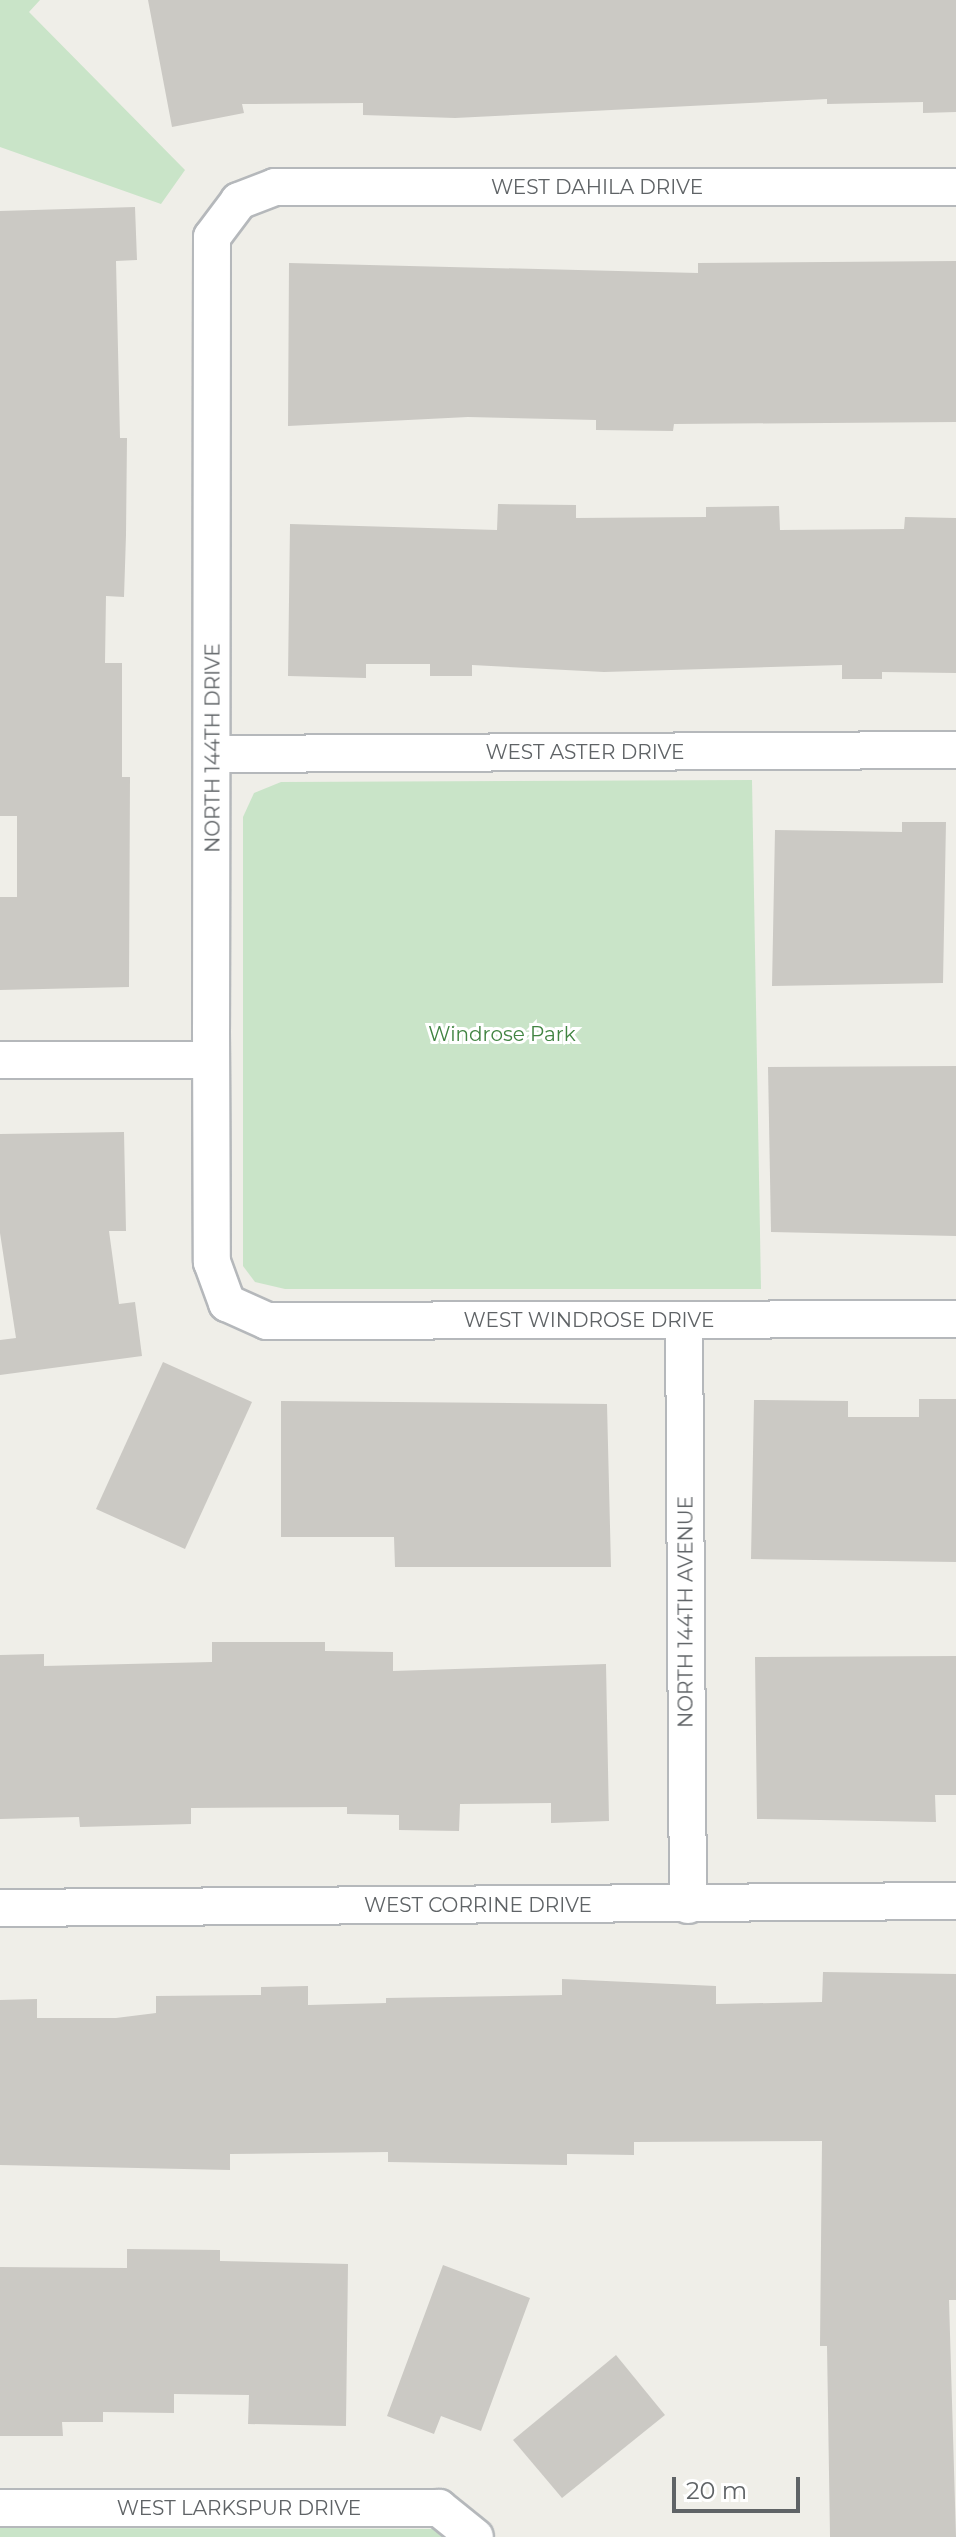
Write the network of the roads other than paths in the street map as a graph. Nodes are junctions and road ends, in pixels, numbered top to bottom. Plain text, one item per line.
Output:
1 (956, 187) edge
2 (239, 201) joint
3 (956, 750) edge
4 (214, 754) junction
5 (0, 1060) edge
6 (211, 1060) junction
7 (227, 1303) joint
8 (956, 1319) edge
9 (684, 1320) junction
10 (956, 1901) edge
11 (688, 1905) junction
12 (0, 1908) edge
13 (0, 2508) edge
14 (473, 2533) edge

1 - 2 street, WEST DAHILA DRIVE
2 - 4 street, NORTH 144TH DRIVE
3 - 4 street, WEST ASTER DRIVE
4 - 6 street, NORTH 144TH DRIVE
5 - 6 street
6 - 7 street, NORTH 144TH DRIVE
7 - 9 street, WEST WINDROSE DRIVE
8 - 9 street, WEST WINDROSE DRIVE
9 - 11 street, NORTH 144TH AVENUE
10 - 11 street, WEST CORRINE DRIVE
11 - 12 street, WEST CORRINE DRIVE
13 - 14 street, WEST LARKSPUR DRIVE

